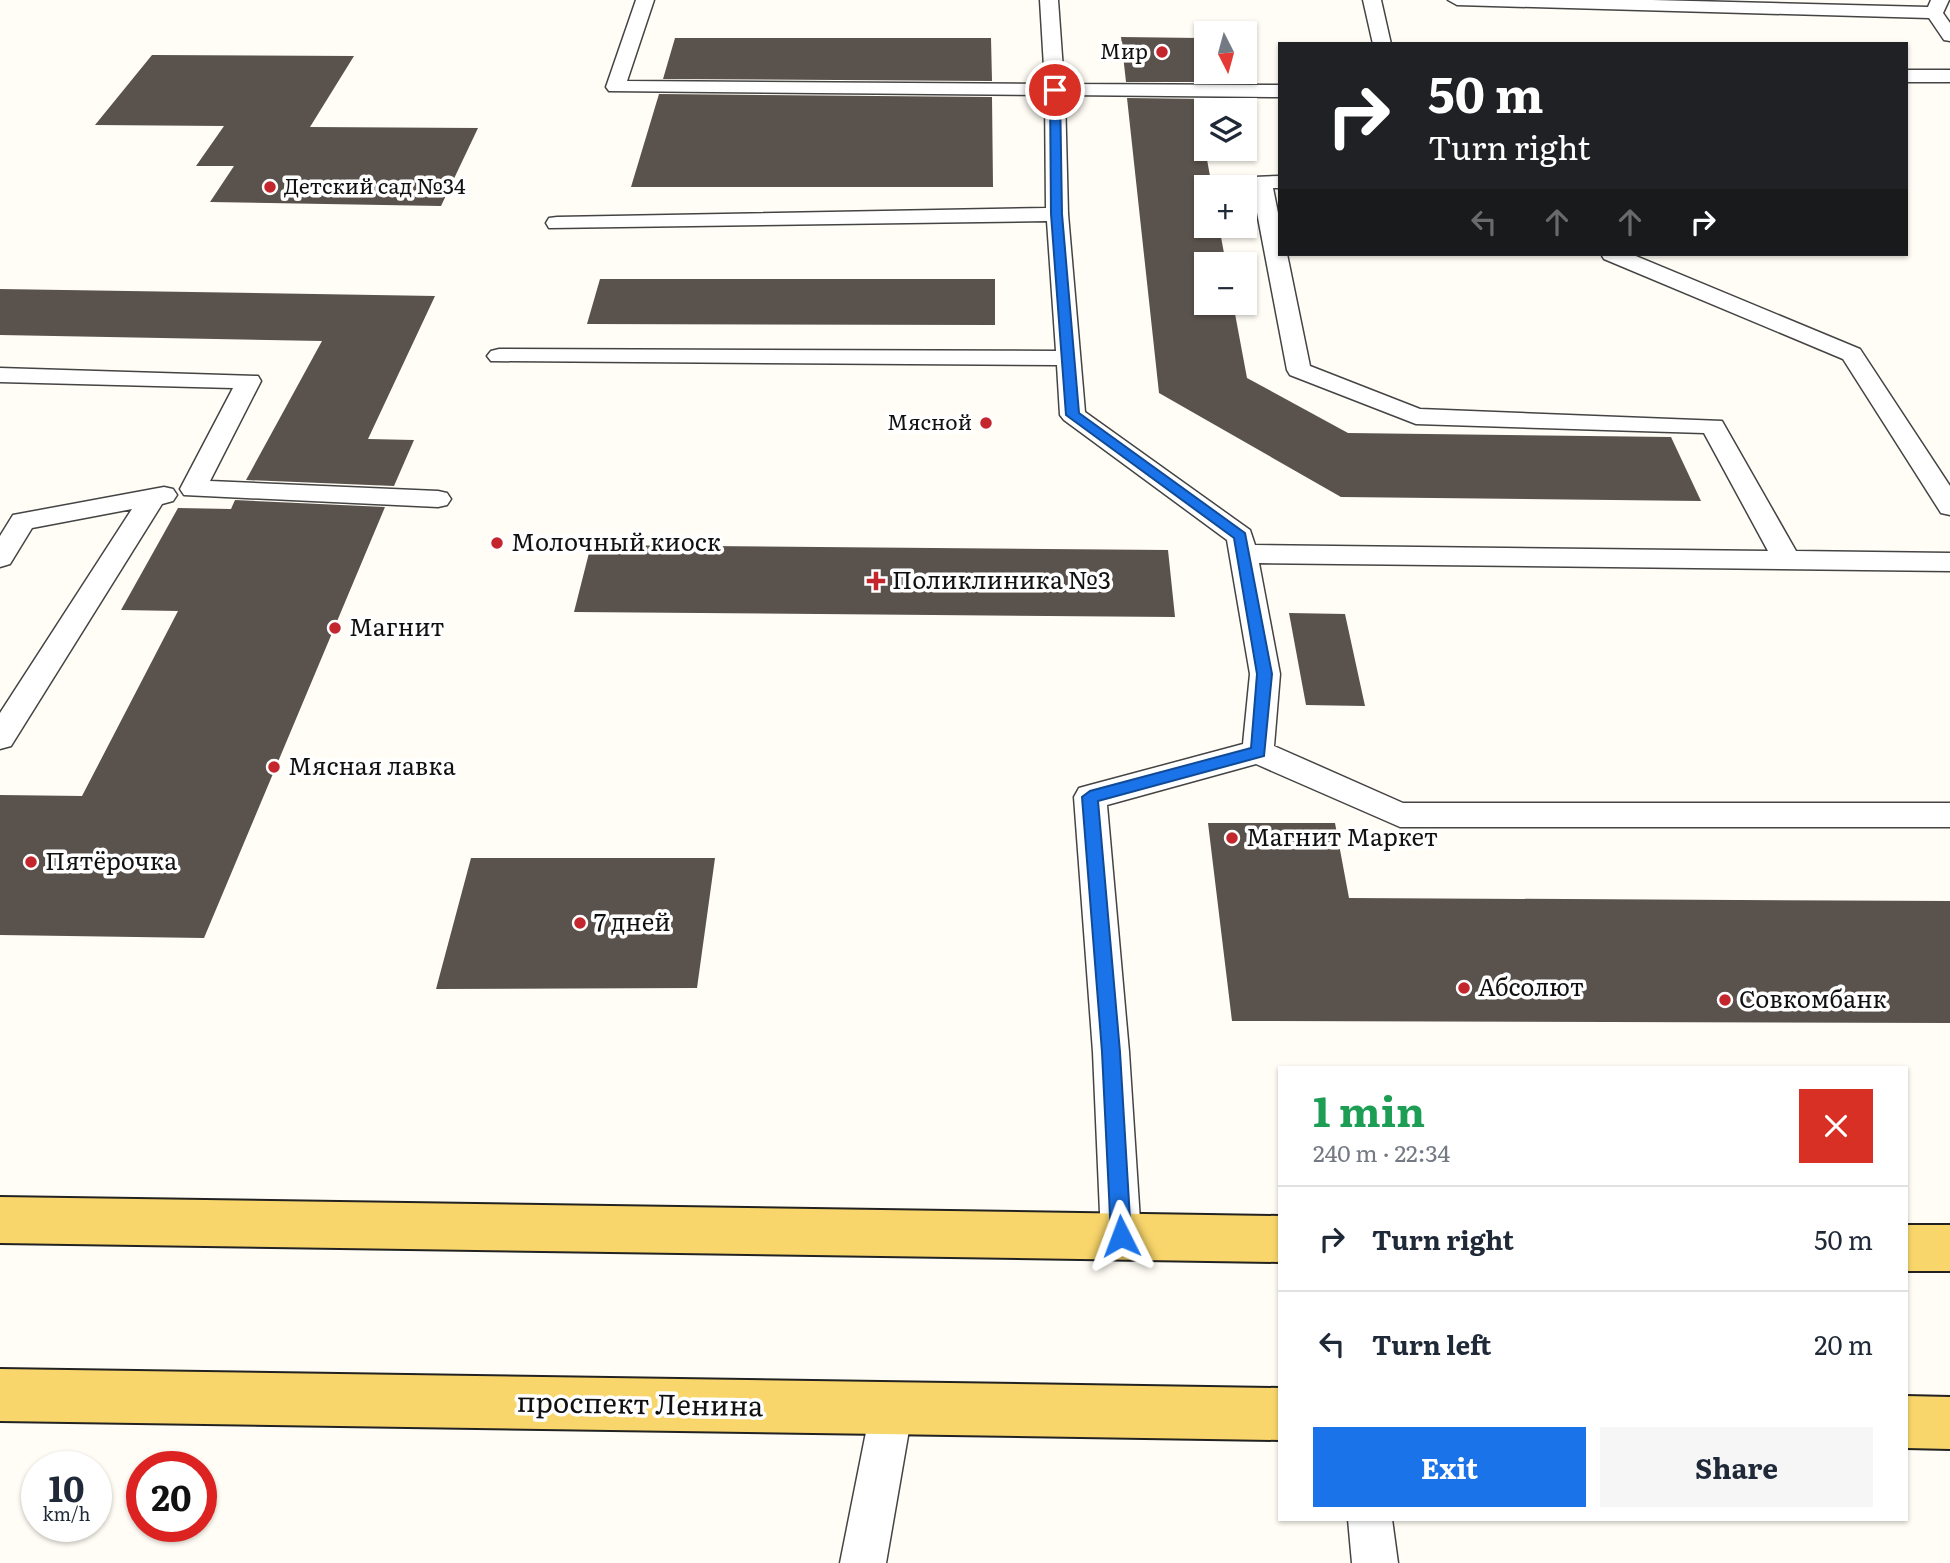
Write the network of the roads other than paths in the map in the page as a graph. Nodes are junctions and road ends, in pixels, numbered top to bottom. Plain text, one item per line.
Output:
1 (645, 0) edge
2 (1049, 0) edge
3 (1372, 0) edge
4 (1457, 0) edge
5 (1595, 2) edge
6 (1816, 5) edge
7 (1937, 6) edge
8 (1950, 36) edge
9 (1382, 42) edge
10 (1908, 76) edge
11 (1950, 76) edge
12 (1055, 90) junction
13 (1278, 91) edge
14 (1278, 182) edge
15 (1057, 214) junction
16 (557, 223) dead end
17 (1617, 256) edge
18 (499, 356) dead end
19 (1068, 358) junction
20 (4, 381) edge
21 (193, 489) junction
22 (153, 497) junction
23 (438, 499) dead end
24 (1950, 507) edge
25 (1244, 554) junction
26 (0, 558) edge
27 (1787, 560) junction
28 (1950, 562) edge
29 (0, 738) edge
30 (1258, 752) junction
31 (1950, 815) edge
32 (0, 1220) edge
33 (1121, 1236) junction
34 (1278, 1239) edge
35 (1908, 1248) edge
36 (1950, 1248) edge
37 (0, 1395) edge
38 (892, 1407) junction
39 (1278, 1414) edge
40 (1908, 1422) edge
41 (1950, 1423) edge
42 (1370, 1521) edge
43 (863, 1563) edge
44 (1375, 1563) edge

1 - 12 lane
2 - 12 lane
3 - 9 lane
4 - 5 lane
5 - 6 lane
6 - 7 lane
7 - 8 lane
10 - 11 lane
12 - 13 lane
12 - 15 lane
14 - 27 lane
15 - 16 lane
15 - 19 lane
17 - 24 lane
18 - 19 lane
19 - 25 lane
20 - 21 lane
21 - 22 lane
21 - 23 lane
22 - 26 lane
22 - 29 lane
25 - 27 lane
25 - 30 lane
27 - 28 lane
30 - 31 lane
30 - 33 lane
32 - 33 main road
33 - 34 main road
35 - 36 main road
37 - 38 main road, проспект Ленина
38 - 39 main road, проспект Ленина
38 - 43 lane
40 - 41 main road
42 - 44 lane

